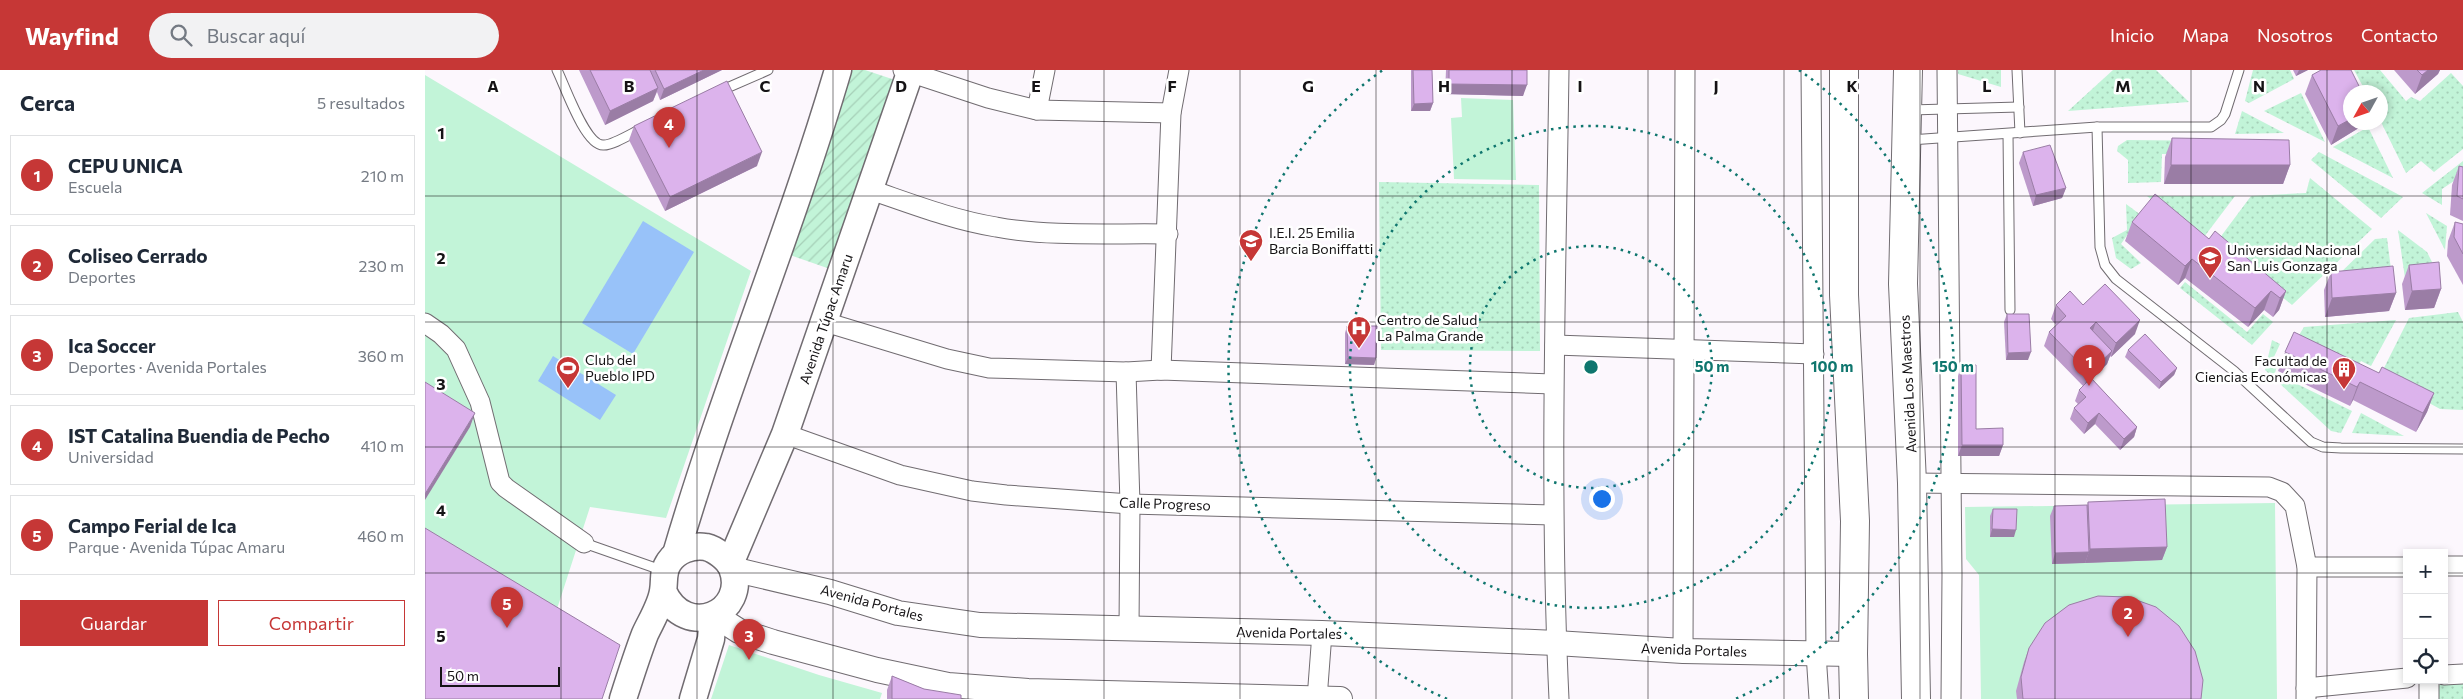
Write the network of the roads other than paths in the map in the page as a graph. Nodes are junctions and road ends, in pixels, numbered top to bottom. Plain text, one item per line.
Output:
1 (557, 70) edge
2 (768, 70) edge
3 (839, 70) edge
4 (1045, 70) edge
5 (1179, 70) edge
6 (1559, 70) edge
7 (1685, 70) edge
8 (1811, 70) edge
9 (1844, 70) edge
10 (1908, 70) edge
11 (1947, 70) edge
12 (2017, 70) edge
13 (2239, 70) edge
14 (908, 71) edge
15 (713, 94) edge
16 (2019, 107) junction
17 (1947, 109) junction
18 (1037, 110) junction
19 (1908, 110) junction
20 (1171, 112) junction
21 (650, 124) edge
22 (2097, 127) junction
23 (2007, 134) junction
24 (2020, 134) junction
25 (1948, 138) junction
26 (1908, 140) junction
27 (871, 190) junction
28 (1167, 234) junction
29 (2010, 310) dead end
30 (825, 322) junction
31 (425, 323) edge
32 (1555, 345) junction
33 (1684, 351) junction
34 (1814, 354) junction
35 (1161, 370) junction
36 (1126, 372) junction
37 (1553, 384) junction
38 (785, 434) junction
39 (2463, 448) edge
40 (1912, 483) junction
41 (1950, 484) junction
42 (1130, 504) junction
43 (1553, 516) junction
44 (584, 543) joint
45 (731, 566) junction
46 (2448, 566) edge
47 (2463, 566) edge
48 (2307, 567) junction
49 (2403, 567) edge
50 (668, 572) junction
51 (713, 615) junction
52 (1129, 628) junction
53 (1323, 633) junction
54 (1556, 643) junction
55 (1683, 651) junction
56 (1816, 653) junction
57 (1853, 654) junction
58 (2463, 674) edge
59 (2448, 675) edge
60 (2403, 679) edge
61 (2429, 684) edge
62 (2306, 693) edge
63 (623, 699) edge
64 (693, 699) edge
65 (1317, 699) edge
66 (1340, 699) edge
67 (1559, 699) edge
68 (1819, 699) edge
69 (1854, 699) edge
70 (1915, 699) edge
71 (1951, 699) edge
72 (2429, 699) edge

1 - 21 lane
2 - 15 lane
3 - 50 main road
4 - 18 street
5 - 20 street
6 - 32 street
7 - 33 street
8 - 34 street
9 - 57 highway
10 - 19 highway, Avenida Los Maestros
11 - 17 street
12 - 16 lane
13 - 22 lane
14 - 18 street
14 - 27 main road, Avenida Túpac Amaru
16 - 17 lane
16 - 24 lane
17 - 19 lane
17 - 25 street
18 - 20 street
19 - 26 highway, Avenida Los Maestros
20 - 28 street
22 - 24 lane
22 - 39 lane
23 - 24 lane
23 - 25 lane
23 - 29 lane
25 - 26 lane
25 - 41 street
26 - 40 highway, Avenida Los Maestros
27 - 28 street
27 - 30 main road, Avenida Túpac Amaru
28 - 35 street
30 - 36 street
30 - 38 main road, Avenida Túpac Amaru
31 - 44 street
32 - 33 street
32 - 37 street
33 - 34 street
33 - 55 street
34 - 56 street
35 - 36 street
35 - 37 street
36 - 42 street
37 - 43 street
38 - 42 street, Calle Progreso
38 - 45 main road, Avenida Túpac Amaru
40 - 41 street
40 - 70 highway, Avenida Los Maestros
41 - 48 street
41 - 71 street
42 - 43 street, Calle Progreso
42 - 52 street
43 - 54 street
44 - 50 lane
45 - 50 main road
45 - 51 main road
45 - 52 street, Avenida Portales
46 - 47 street
48 - 49 street
48 - 62 street
50 - 51 main road
50 - 63 main road
51 - 64 main road
51 - 65 street
52 - 53 street, Avenida Portales
53 - 54 street, Avenida Portales
53 - 65 street
54 - 55 street, Avenida Portales
54 - 67 street
55 - 56 street, Avenida Portales
56 - 57 street, Avenida Portales
56 - 68 street
57 - 69 highway
58 - 59 street
60 - 62 street
61 - 72 street
65 - 66 street

